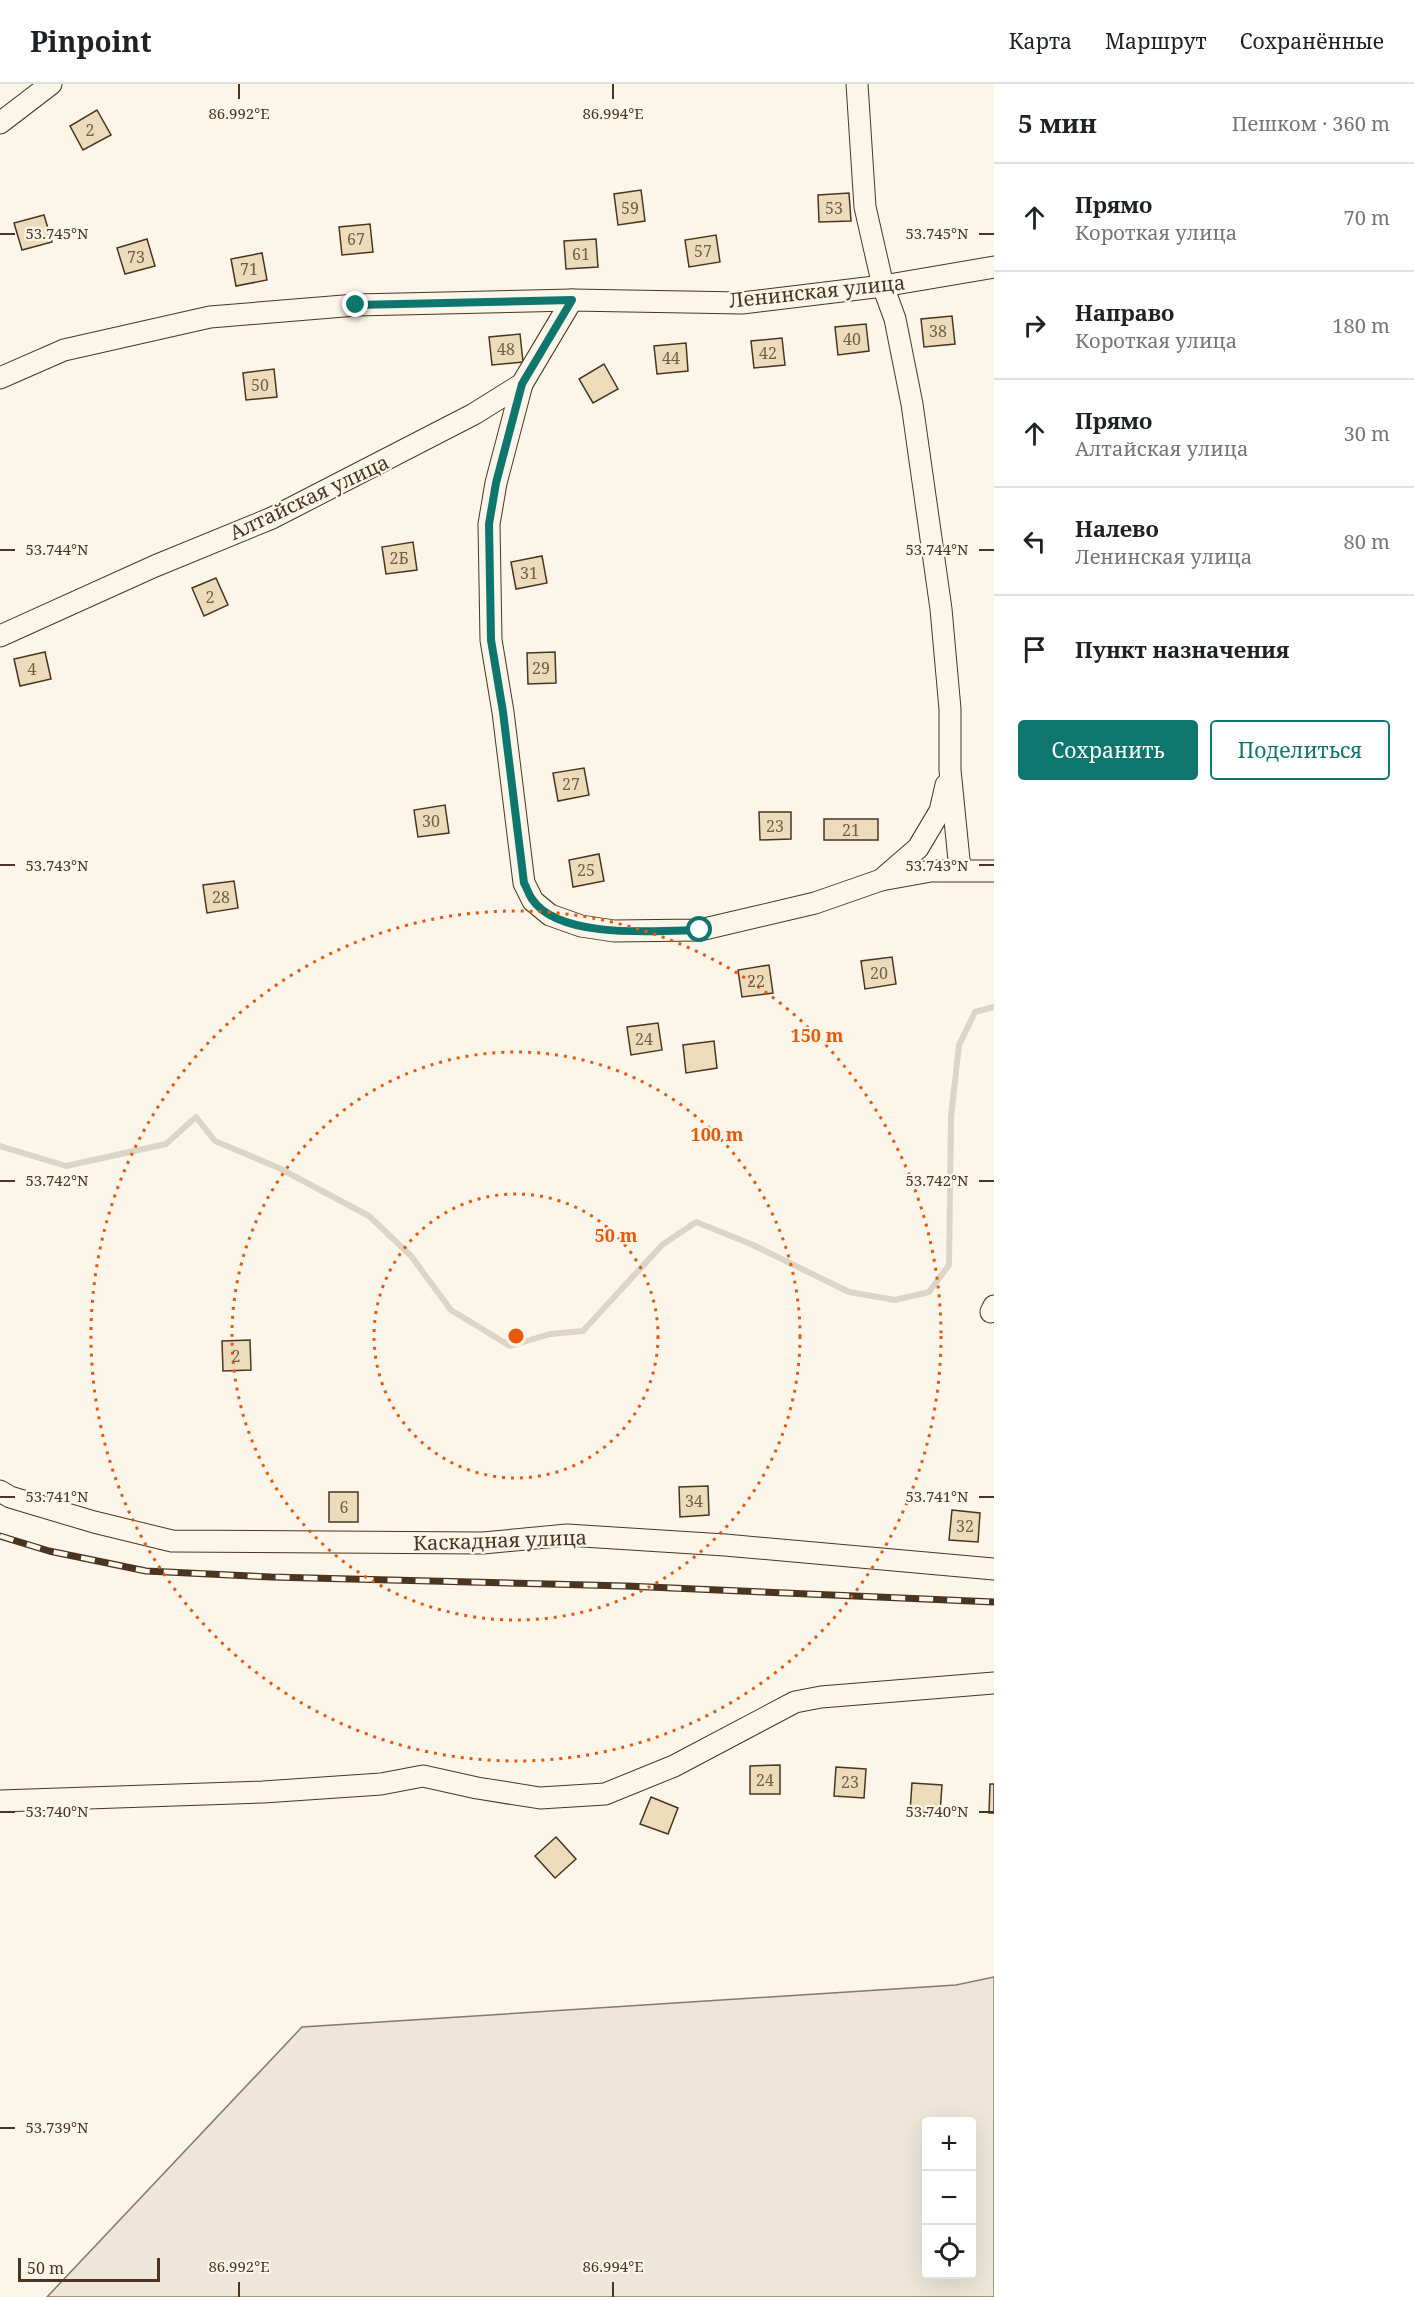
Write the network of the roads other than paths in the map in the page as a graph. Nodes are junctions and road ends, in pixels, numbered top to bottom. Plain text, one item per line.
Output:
1 (51, 84) edge
2 (857, 84) edge
3 (0, 123) edge
4 (994, 267) edge
5 (883, 286) junction
6 (572, 300) junction
7 (0, 378) edge
8 (522, 384) junction
9 (0, 636) edge
10 (950, 770) junction
11 (960, 870) junction
12 (994, 871) edge
13 (881, 880) junction
14 (5, 1494) edge
15 (994, 1569) edge
16 (994, 1683) edge
17 (0, 1801) edge

1 - 3 street
2 - 5 street
4 - 5 street, Ленинская улица
5 - 6 street, Ленинская улица
5 - 10 street
6 - 7 street, Ленинская улица
6 - 8 street, Алтайская улица
8 - 9 street, Алтайская улица
8 - 13 street
10 - 11 street
10 - 13 street
11 - 12 street
11 - 13 street
14 - 15 street, Каскадная улица
16 - 17 street

